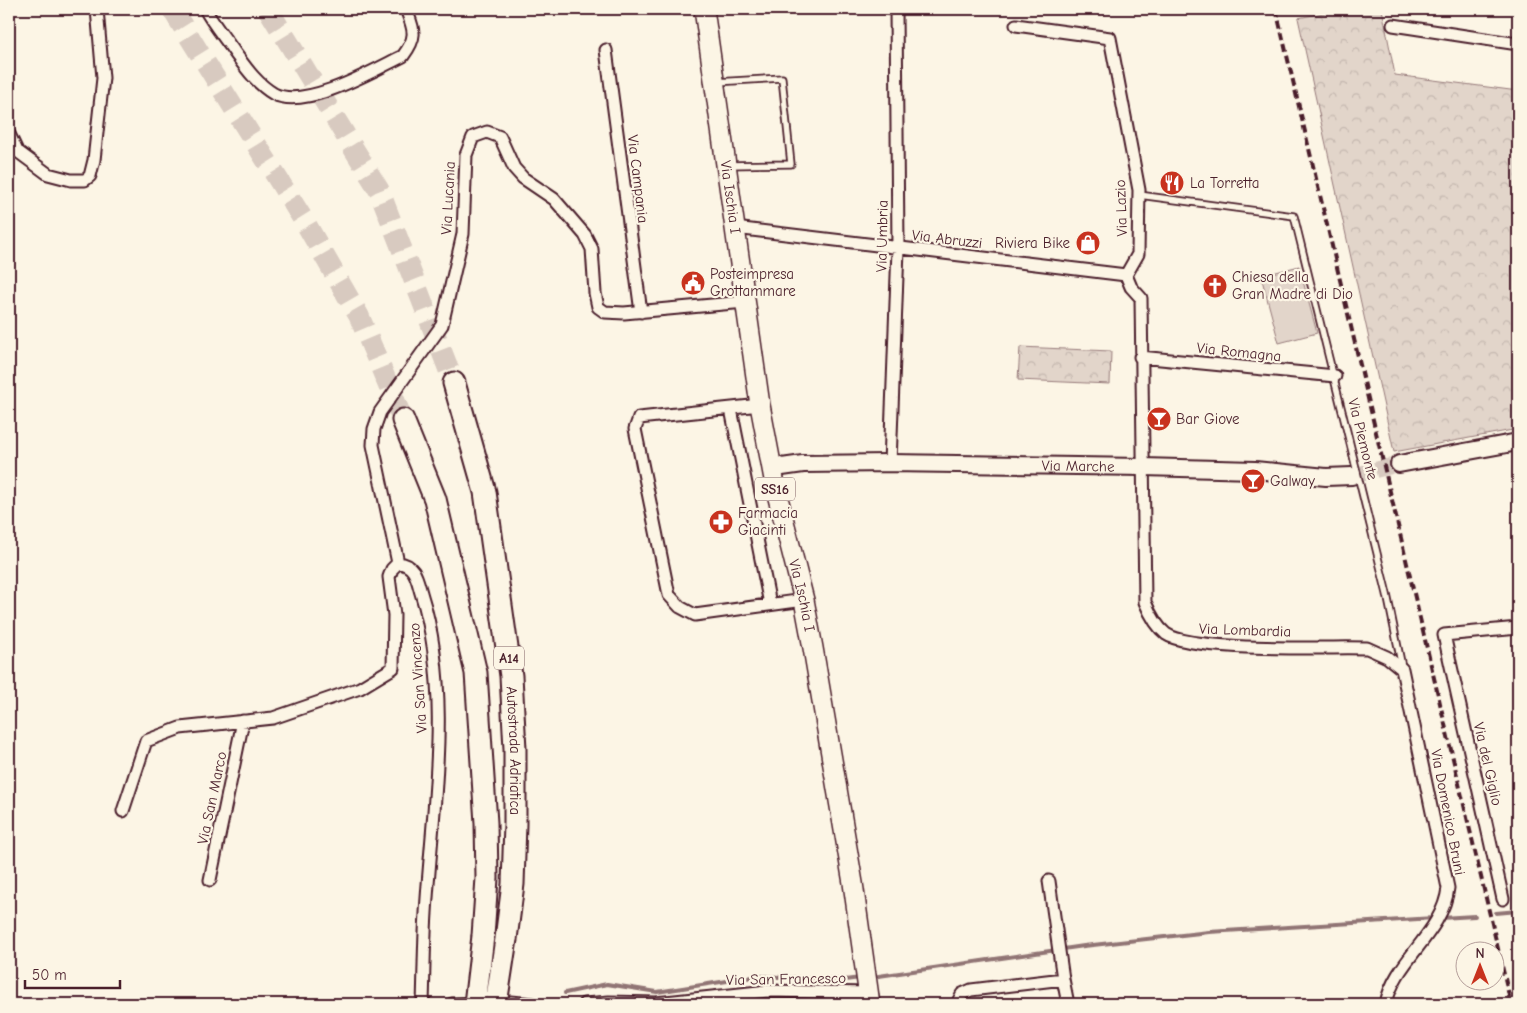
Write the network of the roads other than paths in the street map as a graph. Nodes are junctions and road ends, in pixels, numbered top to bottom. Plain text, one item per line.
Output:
1 (97, 9) edge
2 (204, 9) edge
3 (406, 9) edge
4 (704, 9) edge
5 (896, 9) edge
6 (1016, 25) dead end
7 (1393, 25) dead end
8 (1518, 44) edge
9 (606, 50) dead end
10 (714, 82) junction
11 (9, 134) edge
12 (725, 165) junction
13 (1138, 195) junction
14 (735, 228) junction
15 (898, 249) junction
16 (1126, 275) junction
17 (746, 302) junction
18 (640, 312) junction
19 (1140, 357) junction
20 (1334, 376) junction
21 (454, 383) tunnel mouth
22 (760, 405) junction
23 (731, 409) junction
24 (403, 420) tunnel mouth
25 (1518, 442) edge
26 (771, 463) junction
27 (890, 463) junction
28 (1400, 464) tunnel mouth
29 (1143, 467) junction
30 (1352, 476) tunnel mouth
31 (398, 563) junction
32 (804, 600) junction
33 (770, 604) junction
34 (1518, 628) edge
35 (1402, 670) junction
36 (243, 721) junction
37 (123, 811) dead end
38 (210, 880) dead end
39 (1050, 881) dead end
40 (1503, 899) dead end
41 (1063, 979) junction
42 (868, 994) edge
43 (728, 999) edge
44 (423, 1004) edge
45 (452, 1004) edge
46 (475, 1004) edge
47 (496, 1004) edge
48 (532, 1004) edge
49 (584, 1004) edge
50 (957, 1004) edge
51 (1068, 1004) edge
52 (1386, 1004) edge

1 - 11 street
2 - 3 street
4 - 10 main road, Via Ischia I / SS16
5 - 15 street, Via Umbria
6 - 13 street, Via Lazio
7 - 8 street
9 - 18 street, Via Campania
10 - 12 main road, Via Ischia I / SS16
10 - 12 lane
12 - 14 main road, Via Ischia I / SS16
13 - 16 street, Via Lazio
13 - 20 lane, Via Piemonte
14 - 15 street, Via Abruzzi
14 - 17 main road, Via Ischia I / SS16
15 - 16 street, Via Abruzzi
15 - 27 street, Via Umbria
16 - 19 street
17 - 18 street, Via Lucania
17 - 22 main road, Via Ischia I / SS16
18 - 31 street, Via Lucania
19 - 20 street, Via Romagna
19 - 29 street
20 - 35 lane, Via Piemonte
21 - 47 highway, Autostrada Adriatica / A14, bridge
22 - 23 street
22 - 26 main road, Via Ischia I / SS16
23 - 33 street
23 - 33 street
24 - 46 highway, Autostrada Adriatica / A14, bridge
25 - 28 street
26 - 27 street, Via Marche
26 - 32 main road, Via Ischia I / SS16
27 - 29 street, Via Marche
29 - 30 street, Via Marche
29 - 35 street, Via Lombardia
31 - 36 street, Via San Vincenzo
31 - 44 street, Via San Vincenzo
32 - 33 street
32 - 42 main road, Via Ischia I / SS16
34 - 40 street, Via del Giglio
35 - 52 street, Via Domenico Bruni
36 - 37 street, Via San Vincenzo
36 - 38 street, Via San Marco
39 - 41 street
41 - 50 street
41 - 51 street
42 - 43 street, Via San Francesco
43 - 49 street, Via San Francesco
45 - 48 street

